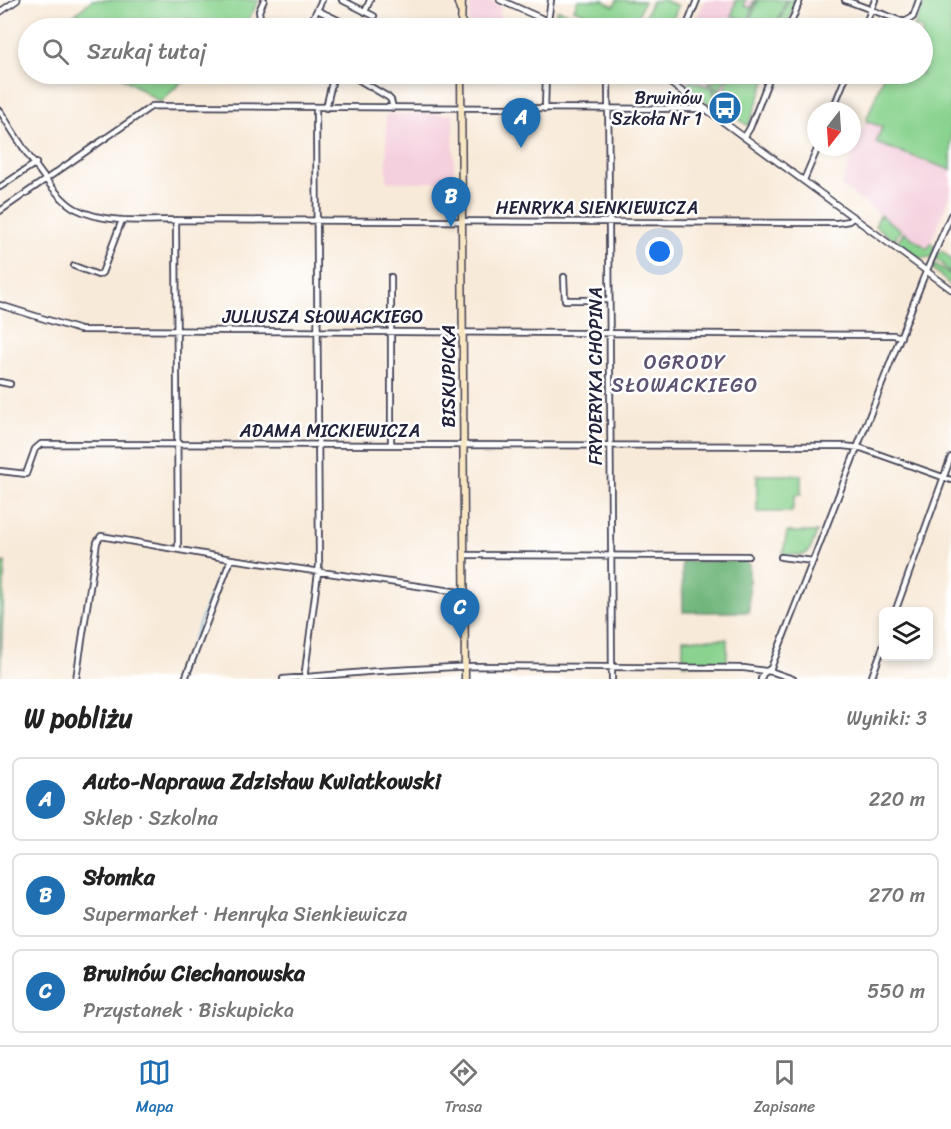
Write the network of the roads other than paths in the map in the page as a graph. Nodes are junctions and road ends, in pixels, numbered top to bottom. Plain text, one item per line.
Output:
1 (17, 0) edge
2 (264, 0) edge
3 (322, 0) edge
4 (344, 0) edge
5 (370, 0) edge
6 (458, 0) edge
7 (462, 0) edge
8 (500, 0) edge
9 (551, 0) edge
10 (697, 0) edge
11 (800, 0) edge
12 (845, 0) edge
13 (875, 0) edge
14 (919, 0) edge
15 (317, 10) junction
16 (460, 10) junction
17 (871, 10) junction
18 (0, 12) edge
19 (364, 12) junction
20 (374, 16) dead end
21 (260, 18) edge
22 (313, 18) edge
23 (334, 18) edge
24 (460, 18) edge
25 (541, 18) edge
26 (548, 18) edge
27 (690, 18) edge
28 (793, 18) edge
29 (868, 18) edge
30 (891, 18) edge
31 (911, 18) edge
32 (332, 84) edge
33 (366, 84) edge
34 (462, 84) edge
35 (546, 84) edge
36 (608, 84) edge
37 (677, 84) edge
38 (767, 84) edge
39 (843, 84) edge
40 (836, 102) edge
41 (316, 108) junction
42 (326, 108) junction
43 (393, 108) junction
44 (461, 108) junction
45 (545, 109) junction
46 (707, 109) junction
47 (608, 110) junction
48 (0, 111) edge
49 (745, 136) junction
50 (814, 156) edge
51 (36, 163) junction
52 (46, 179) junction
53 (804, 180) junction
54 (0, 187) edge
55 (0, 211) edge
56 (951, 215) edge
57 (854, 217) junction
58 (122, 220) junction
59 (176, 220) junction
60 (317, 220) junction
61 (463, 220) junction
62 (608, 221) junction
63 (74, 266) dead end
64 (927, 271) junction
65 (391, 277) dead end
66 (564, 277) dead end
67 (951, 289) edge
68 (609, 300) junction
69 (0, 305) edge
70 (176, 330) junction
71 (318, 331) junction
72 (463, 331) junction
73 (391, 332) junction
74 (609, 333) junction
75 (901, 337) junction
76 (0, 382) edge
77 (10, 384) dead end
78 (177, 444) junction
79 (319, 444) junction
80 (391, 444) junction
81 (464, 444) junction
82 (610, 445) junction
83 (857, 447) junction
84 (951, 457) edge
85 (0, 471) edge
86 (944, 477) junction
87 (951, 480) edge
88 (178, 549) junction
89 (465, 555) junction
90 (610, 555) junction
91 (748, 556) dead end
92 (781, 557) dead end
93 (231, 559) junction
94 (813, 561) junction
95 (318, 572) junction
96 (466, 593) junction
97 (897, 607) edge
98 (879, 657) edge
99 (465, 667) junction
100 (612, 668) junction
101 (378, 671) junction
102 (767, 671) junction
103 (304, 678) edge
104 (76, 679) edge
105 (185, 679) edge
106 (283, 679) edge
107 (379, 679) edge
108 (465, 679) edge
109 (612, 679) edge
110 (761, 679) edge
111 (793, 679) edge
112 (871, 679) edge

1 - 18 street
2 - 21 street
3 - 15 street
4 - 19 street
5 - 19 street
6 - 16 main road
7 - 16 main road
8 - 25 street
9 - 26 street
10 - 27 street
11 - 28 street
12 - 17 street
13 - 17 street
14 - 31 street
15 - 22 street
15 - 23 street
16 - 24 main road
17 - 29 street
17 - 30 street
19 - 20 street
32 - 42 street
33 - 43 street
34 - 44 main road, BISKUPICKA
35 - 45 street
36 - 47 street, FRYDERYKA CHOPINA
37 - 46 street
38 - 49 street
39 - 40 street
41 - 42 street
41 - 52 street
41 - 60 street
42 - 43 street
43 - 44 street
44 - 45 street
44 - 61 main road, BISKUPICKA
45 - 47 street
46 - 47 street
46 - 49 street
47 - 62 street, FRYDERYKA CHOPINA
48 - 51 street, HENRYKA SIENKIEWICZA
49 - 53 street
50 - 53 street
51 - 52 street, HENRYKA SIENKIEWICZA
51 - 54 street
52 - 55 street
52 - 58 street, HENRYKA SIENKIEWICZA
53 - 57 street
56 - 64 street
57 - 62 street, HENRYKA SIENKIEWICZA
57 - 64 street
58 - 59 street, HENRYKA SIENKIEWICZA
58 - 63 street
59 - 60 street, HENRYKA SIENKIEWICZA
59 - 70 street
60 - 61 street, HENRYKA SIENKIEWICZA
60 - 71 street
61 - 62 street, HENRYKA SIENKIEWICZA
61 - 72 main road, BISKUPICKA
62 - 68 street, FRYDERYKA CHOPINA
64 - 67 street
64 - 75 street
65 - 73 street
66 - 68 street
68 - 74 street, FRYDERYKA CHOPINA
69 - 70 street, JULIUSZA SŁOWACKIEGO
70 - 71 street, JULIUSZA SŁOWACKIEGO
70 - 78 street
71 - 73 street, JULIUSZA SŁOWACKIEGO
71 - 79 street
72 - 73 street, JULIUSZA SŁOWACKIEGO
72 - 74 street, JULIUSZA SŁOWACKIEGO
72 - 81 main road, BISKUPICKA
73 - 80 street
74 - 75 street, JULIUSZA SŁOWACKIEGO
74 - 82 street, FRYDERYKA CHOPINA
75 - 83 street
76 - 77 street
78 - 79 street, ADAMA MICKIEWICZA
78 - 85 street, ADAMA MICKIEWICZA
78 - 88 street
79 - 80 street, ADAMA MICKIEWICZA
79 - 95 street
80 - 81 street, ADAMA MICKIEWICZA
81 - 82 street, ADAMA MICKIEWICZA
81 - 89 main road, BISKUPICKA
82 - 83 street, ADAMA MICKIEWICZA
82 - 90 street, FRYDERYKA CHOPINA
83 - 86 street, ADAMA MICKIEWICZA
83 - 94 street
84 - 86 street
86 - 87 street, ADAMA MICKIEWICZA
86 - 97 street
88 - 93 street
88 - 104 street
89 - 90 street
89 - 96 main road, BISKUPICKA
90 - 91 street
90 - 100 street, FRYDERYKA CHOPINA
92 - 94 street
93 - 95 street
93 - 105 street
94 - 102 street
95 - 96 street
95 - 103 street
96 - 99 main road, BISKUPICKA
98 - 112 street
99 - 100 street
99 - 101 street
99 - 108 main road, BISKUPICKA
100 - 102 street
100 - 109 street, FRYDERYKA CHOPINA
101 - 103 street
101 - 107 street
102 - 110 street
102 - 111 street
103 - 106 street

